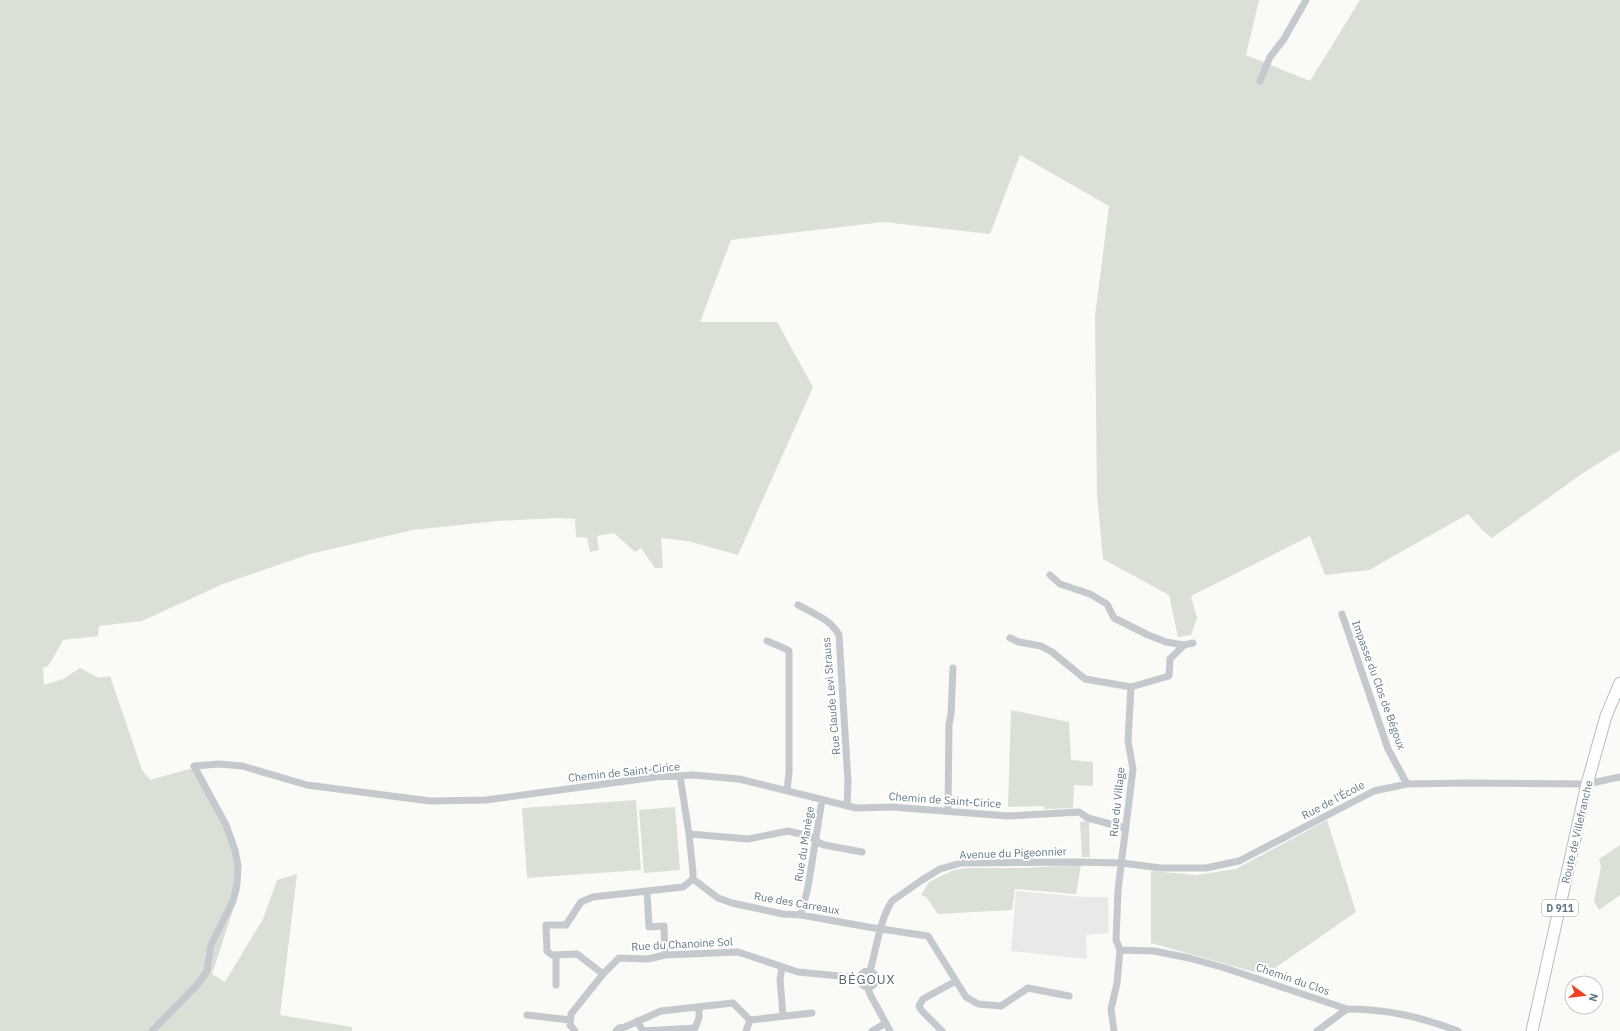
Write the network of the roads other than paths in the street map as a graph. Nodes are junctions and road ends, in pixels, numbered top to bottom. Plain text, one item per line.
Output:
1 (1306, 0) edge
2 (1260, 81) dead end
3 (1050, 575) dead end
4 (798, 605) dead end
5 (1342, 614) dead end
6 (1010, 638) dead end
7 (767, 641) dead end
8 (1193, 643) dead end
9 (1184, 645) junction
10 (953, 668) dead end
11 (1620, 683) edge
12 (1131, 687) junction
13 (680, 776) junction
14 (1620, 777) edge
15 (1407, 784) junction
16 (1587, 784) junction
17 (787, 790) junction
18 (822, 800) junction
19 (848, 806) junction
20 (948, 811) junction
21 (1125, 828) junction
22 (689, 834) junction
23 (816, 840) junction
24 (862, 852) dead end
25 (1122, 863) junction
26 (692, 879) junction
27 (647, 891) junction
28 (801, 915) junction
29 (882, 928) junction
30 (1120, 950) junction
31 (556, 955) junction
32 (665, 955) junction
33 (782, 967) junction
34 (870, 971) junction
35 (603, 974) junction
36 (860, 978) junction
37 (956, 981) junction
38 (556, 985) dead end
39 (867, 987) junction
40 (1069, 996) dead end
41 (699, 1008) junction
42 (1347, 1009) junction
43 (812, 1013) dead end
44 (527, 1015) dead end
45 (783, 1016) junction
46 (570, 1020) junction
47 (750, 1020) junction
48 (637, 1021) junction
49 (886, 1023) junction
50 (152, 1031) edge
51 (575, 1031) edge
52 (616, 1031) edge
53 (746, 1031) edge
54 (872, 1031) edge
55 (890, 1031) edge
56 (942, 1031) edge
57 (1114, 1031) edge
58 (1316, 1031) edge
59 (1458, 1031) edge
60 (1532, 1031) edge

1 - 2 street
3 - 9 street
4 - 19 street, Rue Claude Levi Strauss
5 - 15 street, Impasse du Clos de Bégoux
6 - 12 street
7 - 17 street
8 - 9 street
9 - 12 street
10 - 20 street
11 - 16 main road, Route de Villefranche / D 911
12 - 21 street, Rue du Village
13 - 17 street, Chemin de Saint-Cirice
13 - 22 street
13 - 50 street, Chemin de Saint-Cirice
14 - 16 street, Rue de l'École
15 - 16 street, Rue de l'École
15 - 25 street, Rue de l'École
16 - 60 main road, Route de Villefranche / D 911
17 - 18 street, Chemin de Saint-Cirice
18 - 19 street, Chemin de Saint-Cirice
18 - 23 street, Rue du Manège
19 - 20 street, Chemin de Saint-Cirice
20 - 21 street, Chemin de Saint-Cirice
21 - 25 street, Rue du Village
22 - 23 street
22 - 26 street
23 - 24 street
23 - 28 street, Rue du Manège
25 - 29 street, Avenue du Pigeonnier
25 - 30 street, Rue du Village
26 - 27 street
26 - 28 street, Rue des Carreaux
27 - 31 street
27 - 32 street
28 - 29 street, Rue des Carreaux
29 - 34 street, Avenue du Pigeonnier
29 - 37 street, Rue des Carreaux
30 - 42 street, Chemin du Clos
30 - 57 street, Rue du Village
31 - 35 street
31 - 38 street
32 - 33 street, Rue du Chanoine Sol
32 - 35 street, Rue du Chanoine Sol
33 - 36 street, Rue du Chanoine Sol
33 - 45 street
34 - 36 street
34 - 39 street
35 - 46 street, Rue du Chanoine Sol
36 - 39 street
37 - 40 street, Rue des Carreaux
37 - 56 street
39 - 49 street
41 - 47 street
41 - 48 street
41 - 48 street
42 - 58 street
42 - 59 street, Chemin du Clos
43 - 45 street
44 - 46 street
45 - 47 street
46 - 51 street
47 - 53 street
48 - 52 street
49 - 54 street
49 - 55 street

